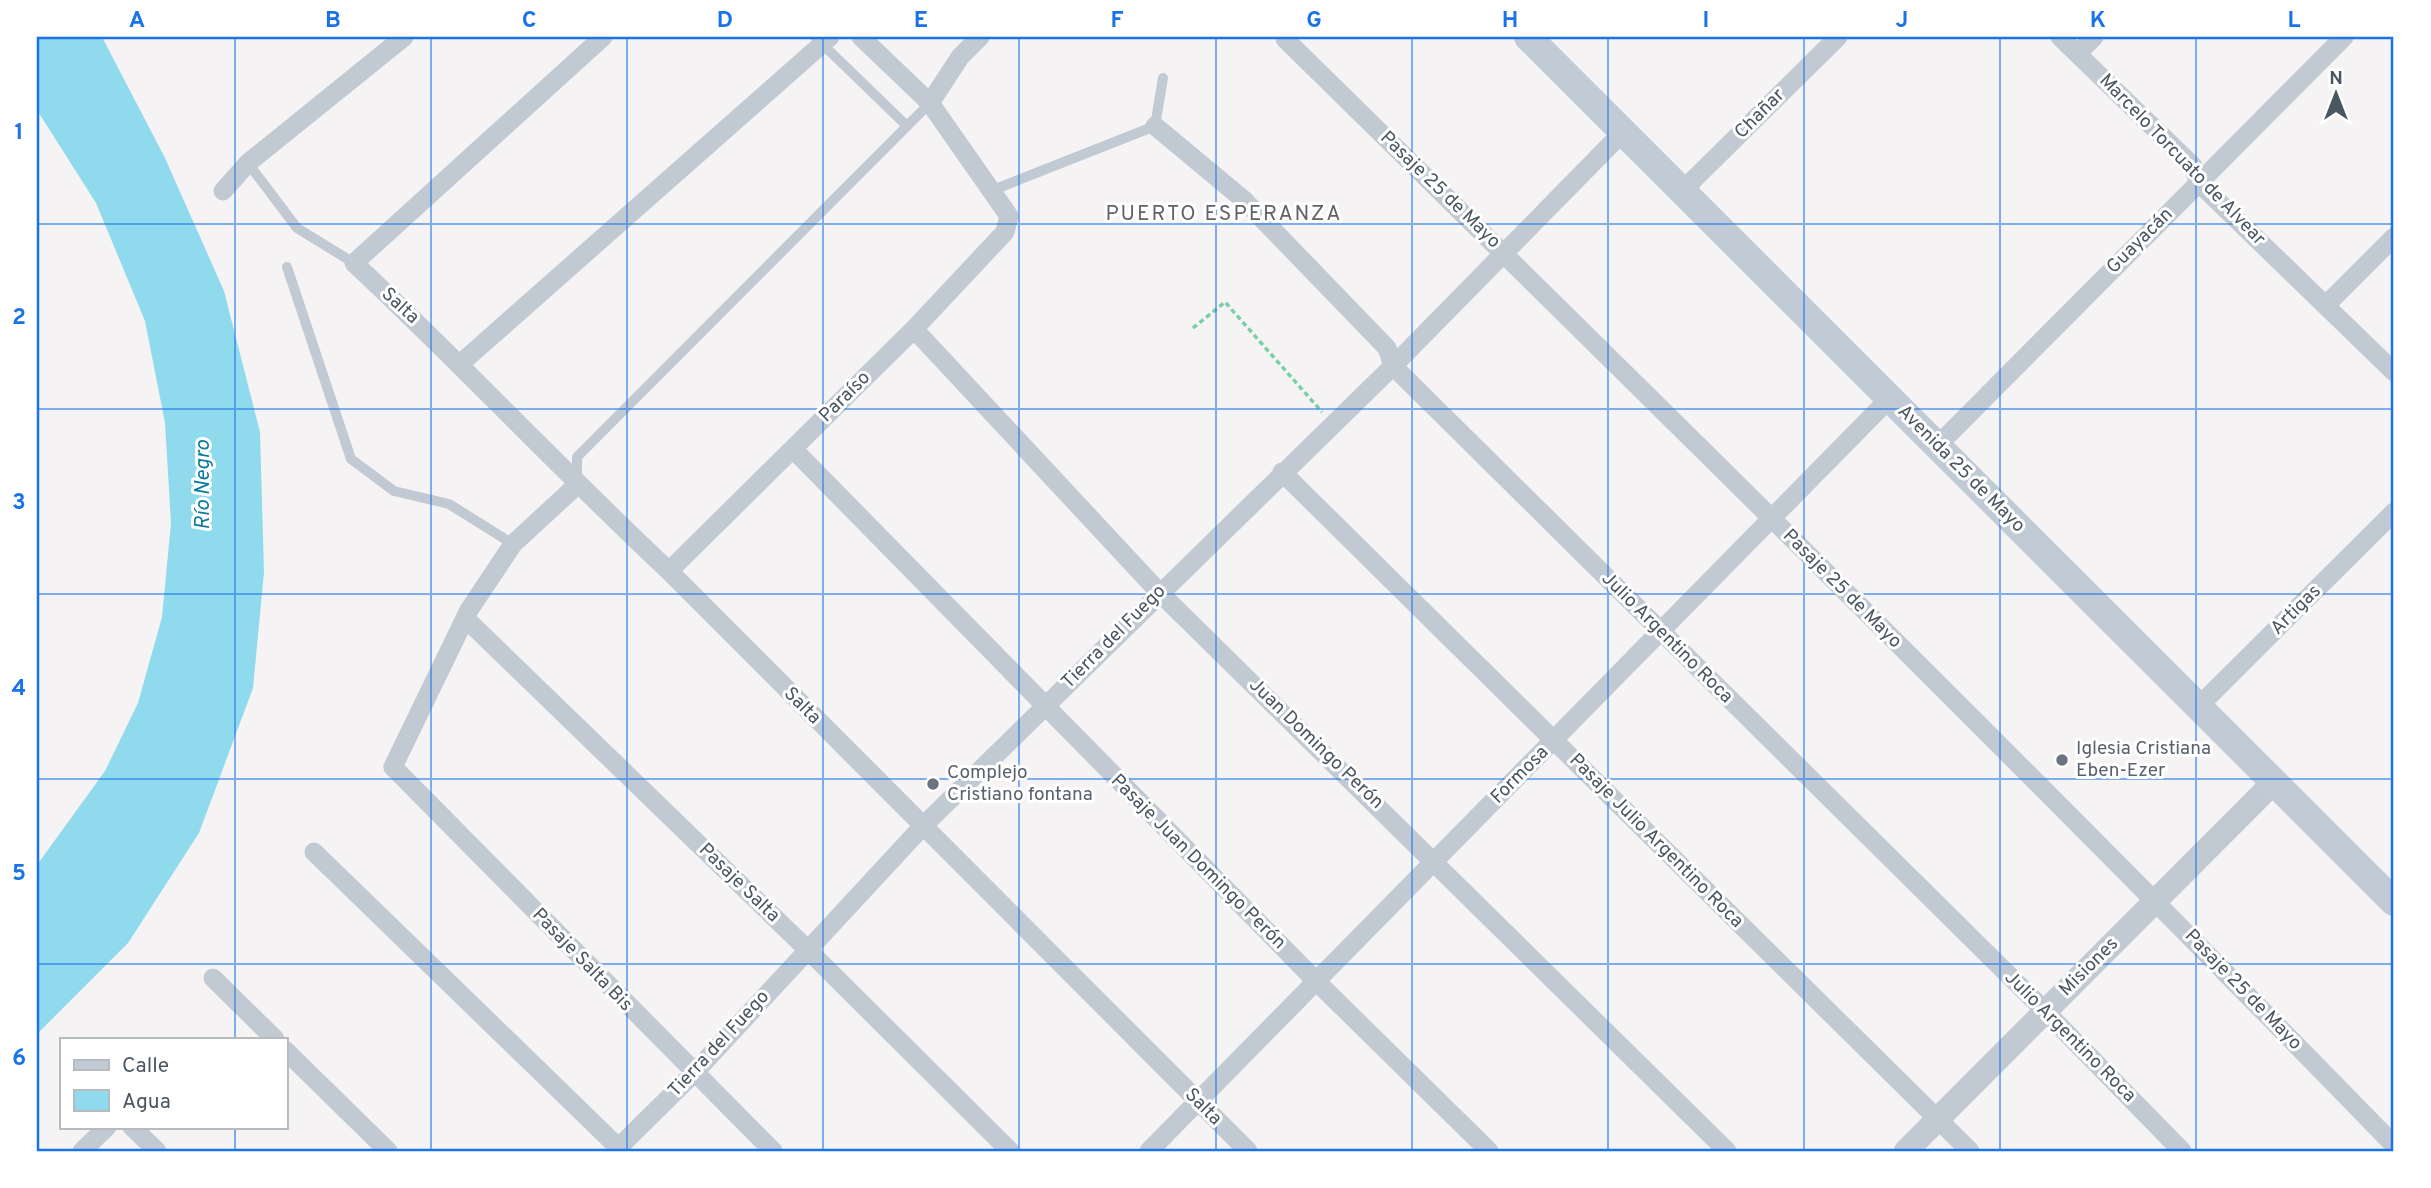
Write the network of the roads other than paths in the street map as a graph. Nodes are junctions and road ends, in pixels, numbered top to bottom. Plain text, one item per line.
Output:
1 (404, 37) edge
2 (603, 37) edge
3 (860, 37) edge
4 (981, 37) edge
5 (1528, 37) edge
6 (1838, 37) edge
7 (2060, 37) edge
8 (2094, 37) edge
9 (2344, 37) edge
10 (822, 39) edge
11 (1285, 39) dead end
12 (2078, 53) junction
13 (1163, 78) dead end
14 (930, 103) junction
15 (907, 126) junction
16 (1155, 126) junction
17 (1623, 132) junction
18 (248, 163) junction
19 (2199, 182) junction
20 (993, 190) junction
21 (223, 191) dead end
22 (1682, 191) junction
23 (2394, 237) edge
24 (1504, 252) junction
25 (354, 263) junction
26 (287, 267) dead end
27 (2326, 305) junction
28 (914, 329) junction
29 (461, 363) junction
30 (1393, 366) junction
31 (2394, 372) edge
32 (1890, 398) junction
33 (1937, 446) junction
34 (793, 449) junction
35 (1282, 472) junction
36 (577, 485) junction
37 (2394, 512) edge
38 (1772, 519) junction
39 (513, 544) junction
40 (669, 571) junction
41 (1159, 592) junction
42 (465, 618) junction
43 (1660, 632) junction
44 (1045, 707) junction
45 (2198, 707) junction
46 (1554, 740) junction
47 (2273, 783) junction
48 (922, 827) junction
49 (314, 852) dead end
50 (1435, 861) junction
51 (2156, 900) junction
52 (2394, 902) edge
53 (807, 949) junction
54 (213, 978) dead end
55 (1316, 981) junction
56 (2045, 1011) junction
57 (274, 1038) edge
58 (287, 1052) edge
59 (694, 1073) junction
60 (1197, 1102) junction
61 (1937, 1120) junction
62 (106, 1128) edge
63 (133, 1128) edge
64 (2394, 1145) edge
65 (618, 1150) edge
66 (82, 1151) edge
67 (157, 1151) edge
68 (388, 1151) edge
69 (773, 1151) edge
70 (1010, 1151) edge
71 (1149, 1151) edge
72 (1248, 1151) edge
73 (1489, 1151) edge
74 (1727, 1151) edge
75 (1906, 1151) edge
76 (1969, 1151) edge
77 (2182, 1151) edge

1 - 18 street
2 - 25 street
3 - 14 street
4 - 14 street
5 - 17 main road, Avenida 25 de Mayo
6 - 22 street, Chañar
7 - 12 street, Marcelo Torcuato de Alvear
8 - 12 street
9 - 19 street, Guayacán
10 - 15 lane
10 - 29 street
11 - 24 street, Pasaje 25 de Mayo
12 - 19 street, Marcelo Torcuato de Alvear
13 - 16 lane
14 - 15 lane
14 - 20 street
15 - 36 lane
16 - 20 lane
16 - 30 street, Julio Argentino Roca
17 - 22 main road, Avenida 25 de Mayo
17 - 24 street, Tierra del Fuego
18 - 21 street
18 - 25 lane
19 - 27 street, Marcelo Torcuato de Alvear
19 - 33 street, Guayacán
20 - 28 street, Paraíso
22 - 32 main road, Avenida 25 de Mayo
23 - 27 street
24 - 30 street, Tierra del Fuego
24 - 38 street, Pasaje 25 de Mayo
25 - 29 street, Salta
26 - 39 lane
27 - 31 street, Marcelo Torcuato de Alvear
28 - 34 street, Paraíso
28 - 41 street, Juan Domingo Perón
29 - 36 street, Salta
30 - 35 street, Tierra del Fuego
30 - 43 street, Julio Argentino Roca
32 - 33 main road, Avenida 25 de Mayo
32 - 38 street, Formosa
33 - 45 main road, Avenida 25 de Mayo
34 - 40 street, Paraíso
34 - 44 street, Pasaje Juan Domingo Perón
35 - 41 street, Tierra del Fuego
35 - 46 street, Pasaje Julio Argentino Roca
36 - 39 street
36 - 40 street, Salta
37 - 45 street, Artigas
38 - 43 street, Formosa
38 - 51 street, Pasaje 25 de Mayo
39 - 42 street
40 - 48 street, Salta
41 - 44 street, Tierra del Fuego
41 - 50 street, Juan Domingo Perón
42 - 53 street, Pasaje Salta
42 - 59 street, Pasaje Salta Bis
43 - 46 street, Formosa
43 - 56 street, Julio Argentino Roca
44 - 48 street, Tierra del Fuego
44 - 55 street, Pasaje Juan Domingo Perón
45 - 47 main road, Avenida 25 de Mayo
46 - 50 street, Formosa
46 - 61 street, Pasaje Julio Argentino Roca
47 - 51 street, Misiones
47 - 52 main road, Avenida 25 de Mayo
48 - 53 street, Tierra del Fuego
48 - 60 street, Salta
49 - 65 street
50 - 55 street, Formosa
50 - 74 street, Juan Domingo Perón
51 - 56 street, Misiones
51 - 64 street, Pasaje 25 de Mayo
53 - 59 street, Tierra del Fuego
53 - 70 street, Pasaje Salta
54 - 57 street
55 - 60 street, Formosa
55 - 73 street, Pasaje Juan Domingo Perón
56 - 61 street, Misiones
56 - 77 street, Julio Argentino Roca
58 - 68 street
59 - 65 street, Tierra del Fuego
59 - 69 street, Pasaje Salta Bis
60 - 71 street, Formosa
60 - 72 street, Salta
61 - 75 street, Misiones
61 - 76 street, Pasaje Julio Argentino Roca
62 - 66 street
63 - 67 street

